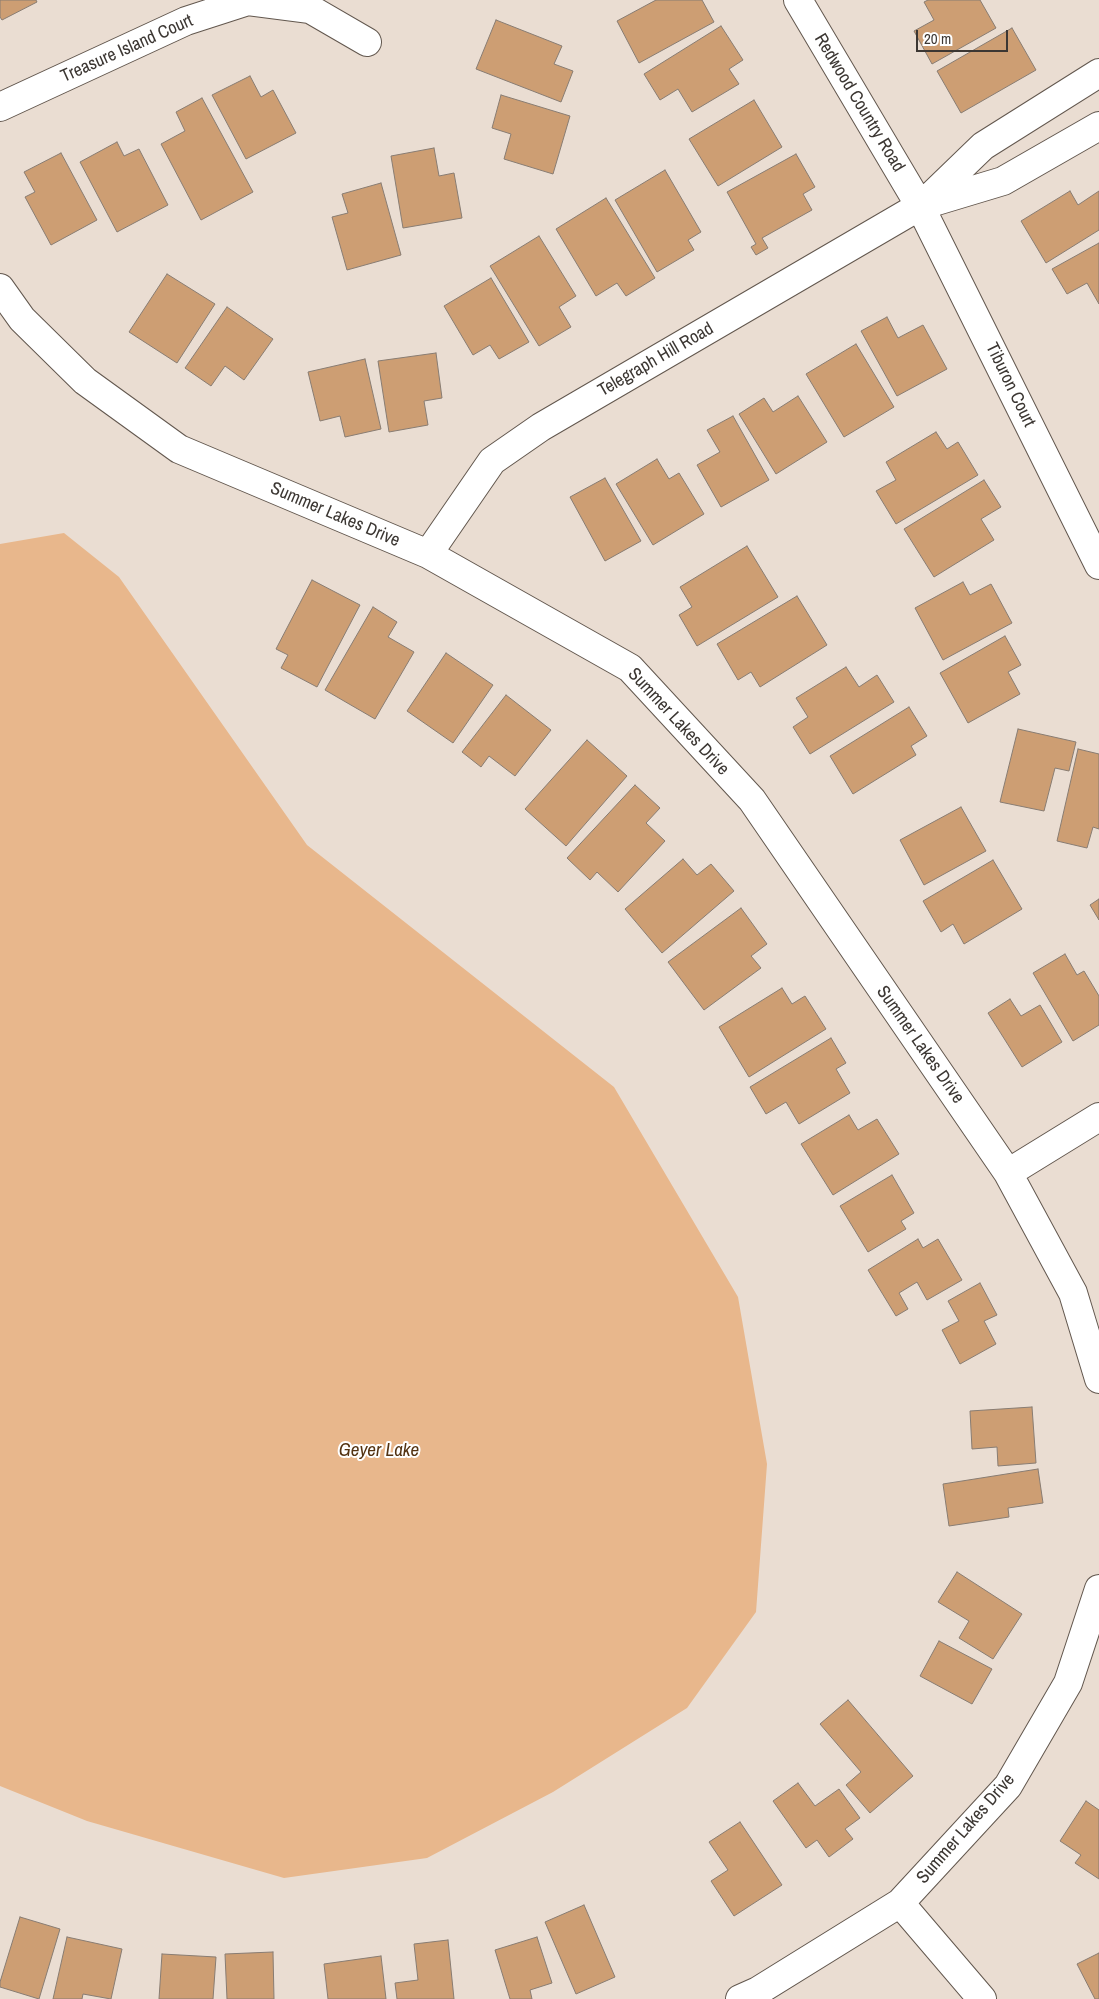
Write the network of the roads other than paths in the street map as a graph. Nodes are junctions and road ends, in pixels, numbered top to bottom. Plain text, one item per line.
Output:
1 (798, 0) edge
2 (368, 42) dead end
3 (1099, 73) edge
4 (0, 107) edge
5 (1099, 126) edge
6 (920, 206) junction
7 (0, 288) edge
8 (428, 554) junction
9 (1099, 565) edge
10 (1099, 1118) edge
11 (1008, 1173) junction
12 (1099, 1379) edge
13 (1099, 1588) edge
14 (900, 1903) junction
15 (740, 1999) edge
16 (982, 1999) edge

1 - 6 street, Redwood Country Road
2 - 4 street, Treasure Island Court
3 - 6 street, Telegraph Hill Road
5 - 6 street, Telegraph Hill Road
6 - 8 street, Telegraph Hill Road
6 - 9 street, Tiburon Court
7 - 8 street, Summer Lakes Drive
8 - 11 street, Summer Lakes Drive
10 - 11 street
11 - 12 street, Summer Lakes Drive
13 - 14 street, Summer Lakes Drive
14 - 15 street, Summer Lakes Drive
14 - 16 street

